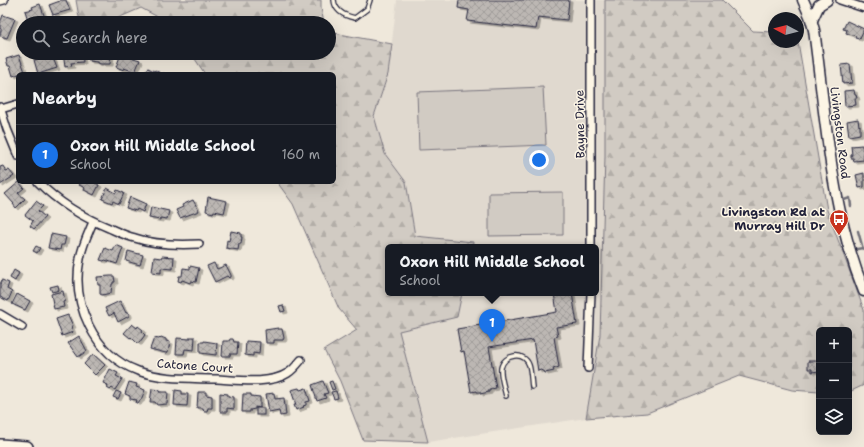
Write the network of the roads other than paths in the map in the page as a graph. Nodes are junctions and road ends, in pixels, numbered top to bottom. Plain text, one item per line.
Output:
1 (4, 0) edge
2 (334, 0) edge
3 (370, 0) edge
4 (591, 0) edge
5 (803, 0) edge
6 (827, 0) edge
7 (840, 0) edge
8 (0, 1) edge
9 (864, 8) edge
10 (812, 20) junction
11 (16, 104) edge
12 (0, 108) edge
13 (16, 151) edge
14 (40, 184) edge
15 (93, 222) junction
16 (199, 244) dead end
17 (591, 244) edge
18 (864, 291) edge
19 (591, 296) edge
20 (0, 314) edge
21 (22, 327) dead end
22 (301, 360) dead end
23 (588, 368) dead end
24 (532, 387) dead end
25 (506, 396) dead end
26 (0, 445) edge
27 (27, 447) edge

1 - 8 street
2 - 3 lane
4 - 17 street, Bayne Drive
5 - 10 main road, Livingston Road
6 - 10 main road
7 - 9 street
10 - 18 main road, Livingston Road
11 - 12 street
12 - 13 street
14 - 15 street
15 - 16 street
15 - 22 street, Catone Court
19 - 23 street
20 - 21 street
24 - 25 lane
26 - 27 highway

